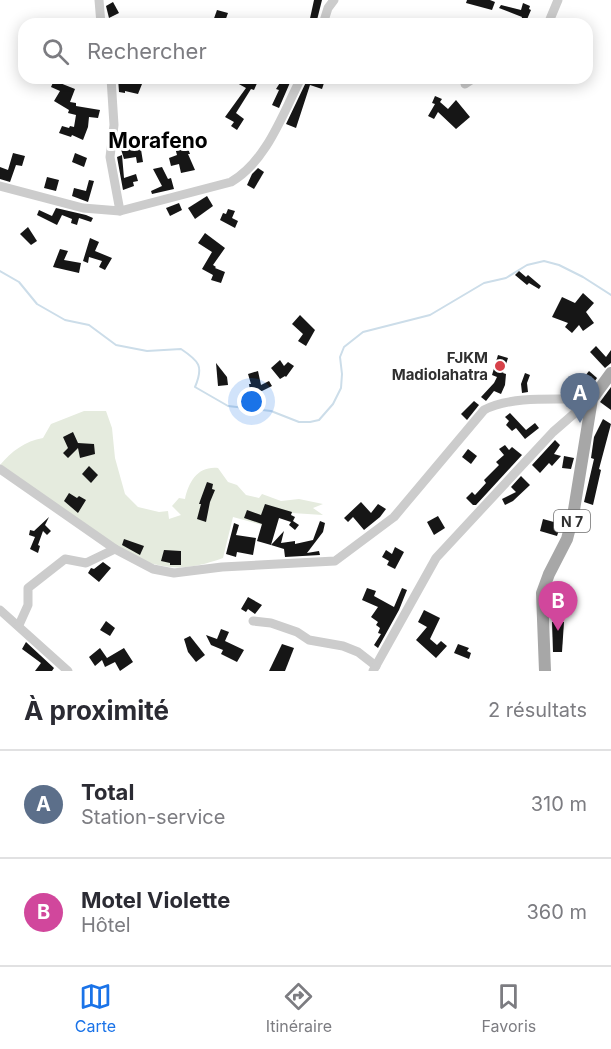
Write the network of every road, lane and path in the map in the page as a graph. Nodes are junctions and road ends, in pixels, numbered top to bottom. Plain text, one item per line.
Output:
1 (99, 0) edge
2 (334, 0) edge
3 (558, 0) edge
4 (100, 18) edge
5 (325, 18) edge
6 (550, 18) edge
7 (111, 84) edge
8 (298, 84) edge
9 (0, 186) edge
10 (120, 211) junction
11 (611, 373) edge
12 (592, 399) junction
13 (0, 468) edge
14 (115, 549) junction
15 (0, 610) edge
16 (253, 621) dead end
17 (19, 626) junction
18 (543, 668) edge
19 (375, 669) edge
20 (68, 671) edge

1 - 4 street
2 - 5 street
3 - 6 street
7 - 10 street
8 - 10 street
9 - 10 street
11 - 12 main road, N 7
12 - 14 street
12 - 18 main road, N 7
12 - 19 street
13 - 14 street
14 - 17 street
15 - 17 street
16 - 19 street
17 - 20 street

